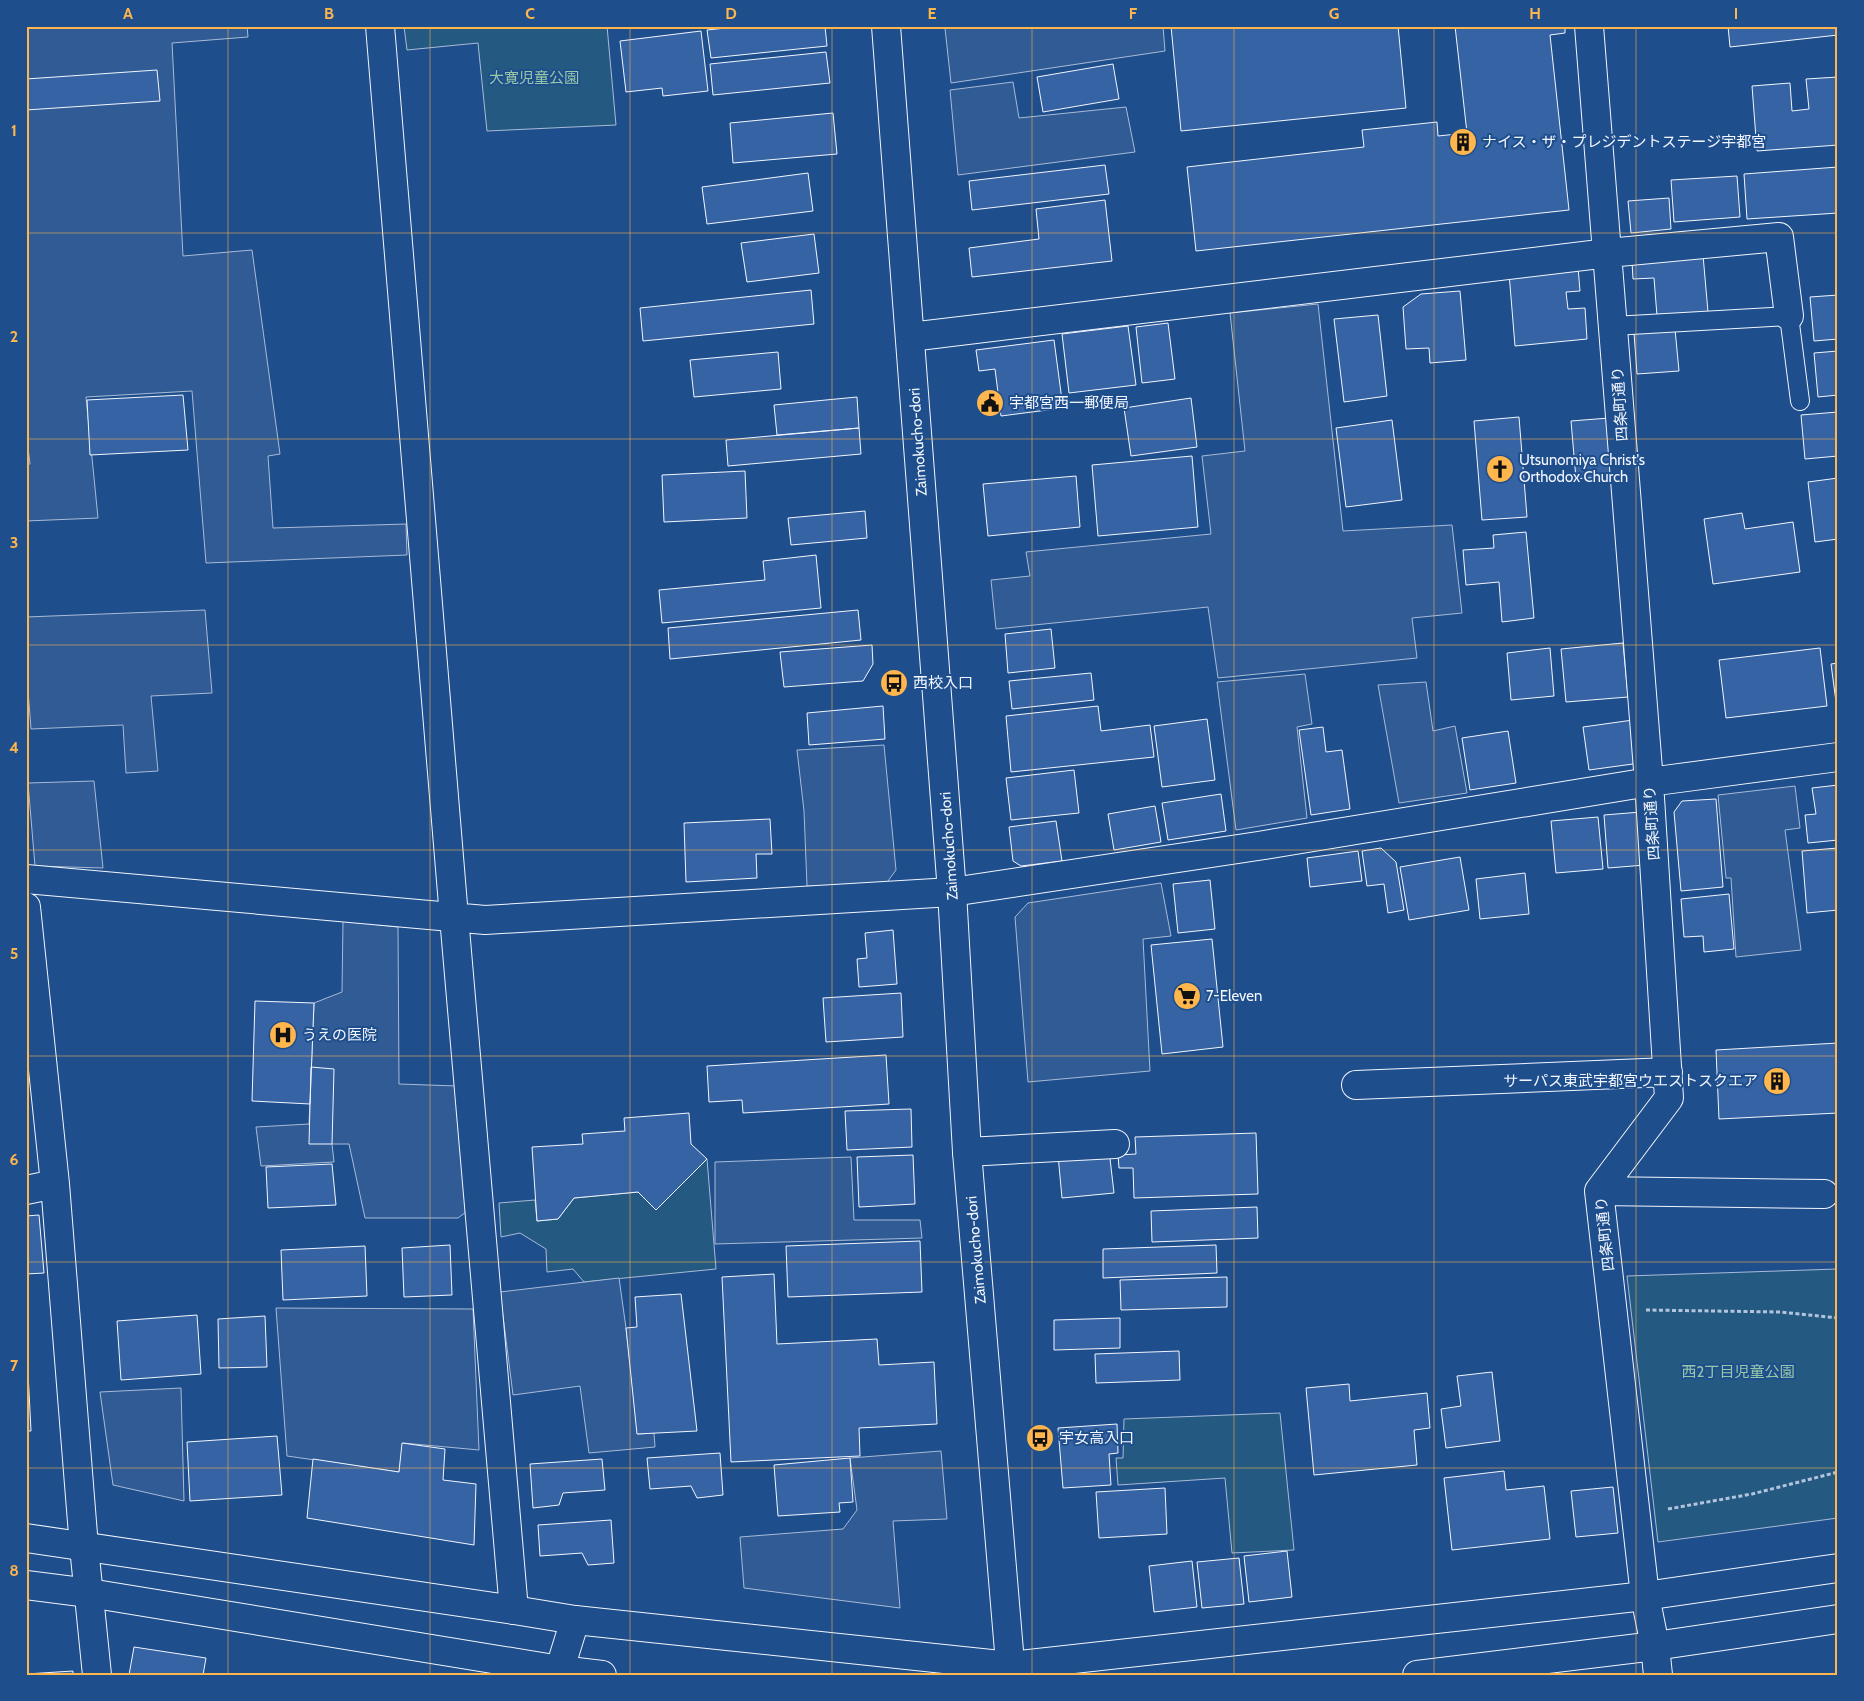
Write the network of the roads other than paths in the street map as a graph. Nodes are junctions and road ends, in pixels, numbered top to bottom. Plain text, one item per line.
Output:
1 (380, 26) edge
2 (886, 26) edge
3 (1589, 26) edge
4 (1608, 253) junction
5 (1789, 316) junction
6 (1614, 326) junction
7 (910, 337) junction
8 (1800, 402) dead end
9 (1838, 757) edge
10 (1649, 782) junction
11 (26, 879) edge
12 (952, 892) junction
13 (26, 907) edge
14 (454, 917) junction
15 (1668, 1072) junction
16 (1356, 1085) dead end
17 (1115, 1144) dead end
18 (968, 1152) junction
19 (55, 1184) junction
20 (26, 1190) edge
21 (1599, 1190) junction
22 (1824, 1194) dead end
23 (26, 1538) edge
24 (84, 1547) junction
25 (1838, 1568) edge
26 (26, 1585) edge
27 (89, 1593) junction
28 (1645, 1596) junction
29 (514, 1610) junction
30 (1838, 1619) edge
31 (575, 1620) junction
32 (1656, 1646) junction
33 (1011, 1670) edge
34 (559, 1672) edge
35 (97, 1675) edge
36 (602, 1675) edge
37 (1417, 1675) edge
38 (1658, 1675) edge

1 - 14 street
2 - 7 street, Zaimokucho-dori
3 - 4 street, 四条町通り
4 - 5 street
4 - 6 street, 四条町通り
4 - 7 street
5 - 6 lane
5 - 8 lane
6 - 10 street, 四条町通り
7 - 12 street, Zaimokucho-dori
9 - 10 street
10 - 12 street
10 - 15 street, 四条町通り
11 - 14 street
12 - 14 street
12 - 18 street, Zaimokucho-dori
13 - 19 street
14 - 29 street
15 - 16 street
15 - 21 street, 四条町通り
17 - 18 street
18 - 33 street, Zaimokucho-dori
19 - 20 street
19 - 24 street
21 - 22 street
21 - 28 street, 四条町通り
23 - 24 street
24 - 27 street
24 - 29 street
25 - 28 street
26 - 27 street
27 - 34 street
27 - 35 street
28 - 32 street, 四条町通り
28 - 33 street
29 - 31 street
30 - 32 street
31 - 33 street
31 - 34 street
32 - 37 street
32 - 38 street, 四条町通り
34 - 36 street

